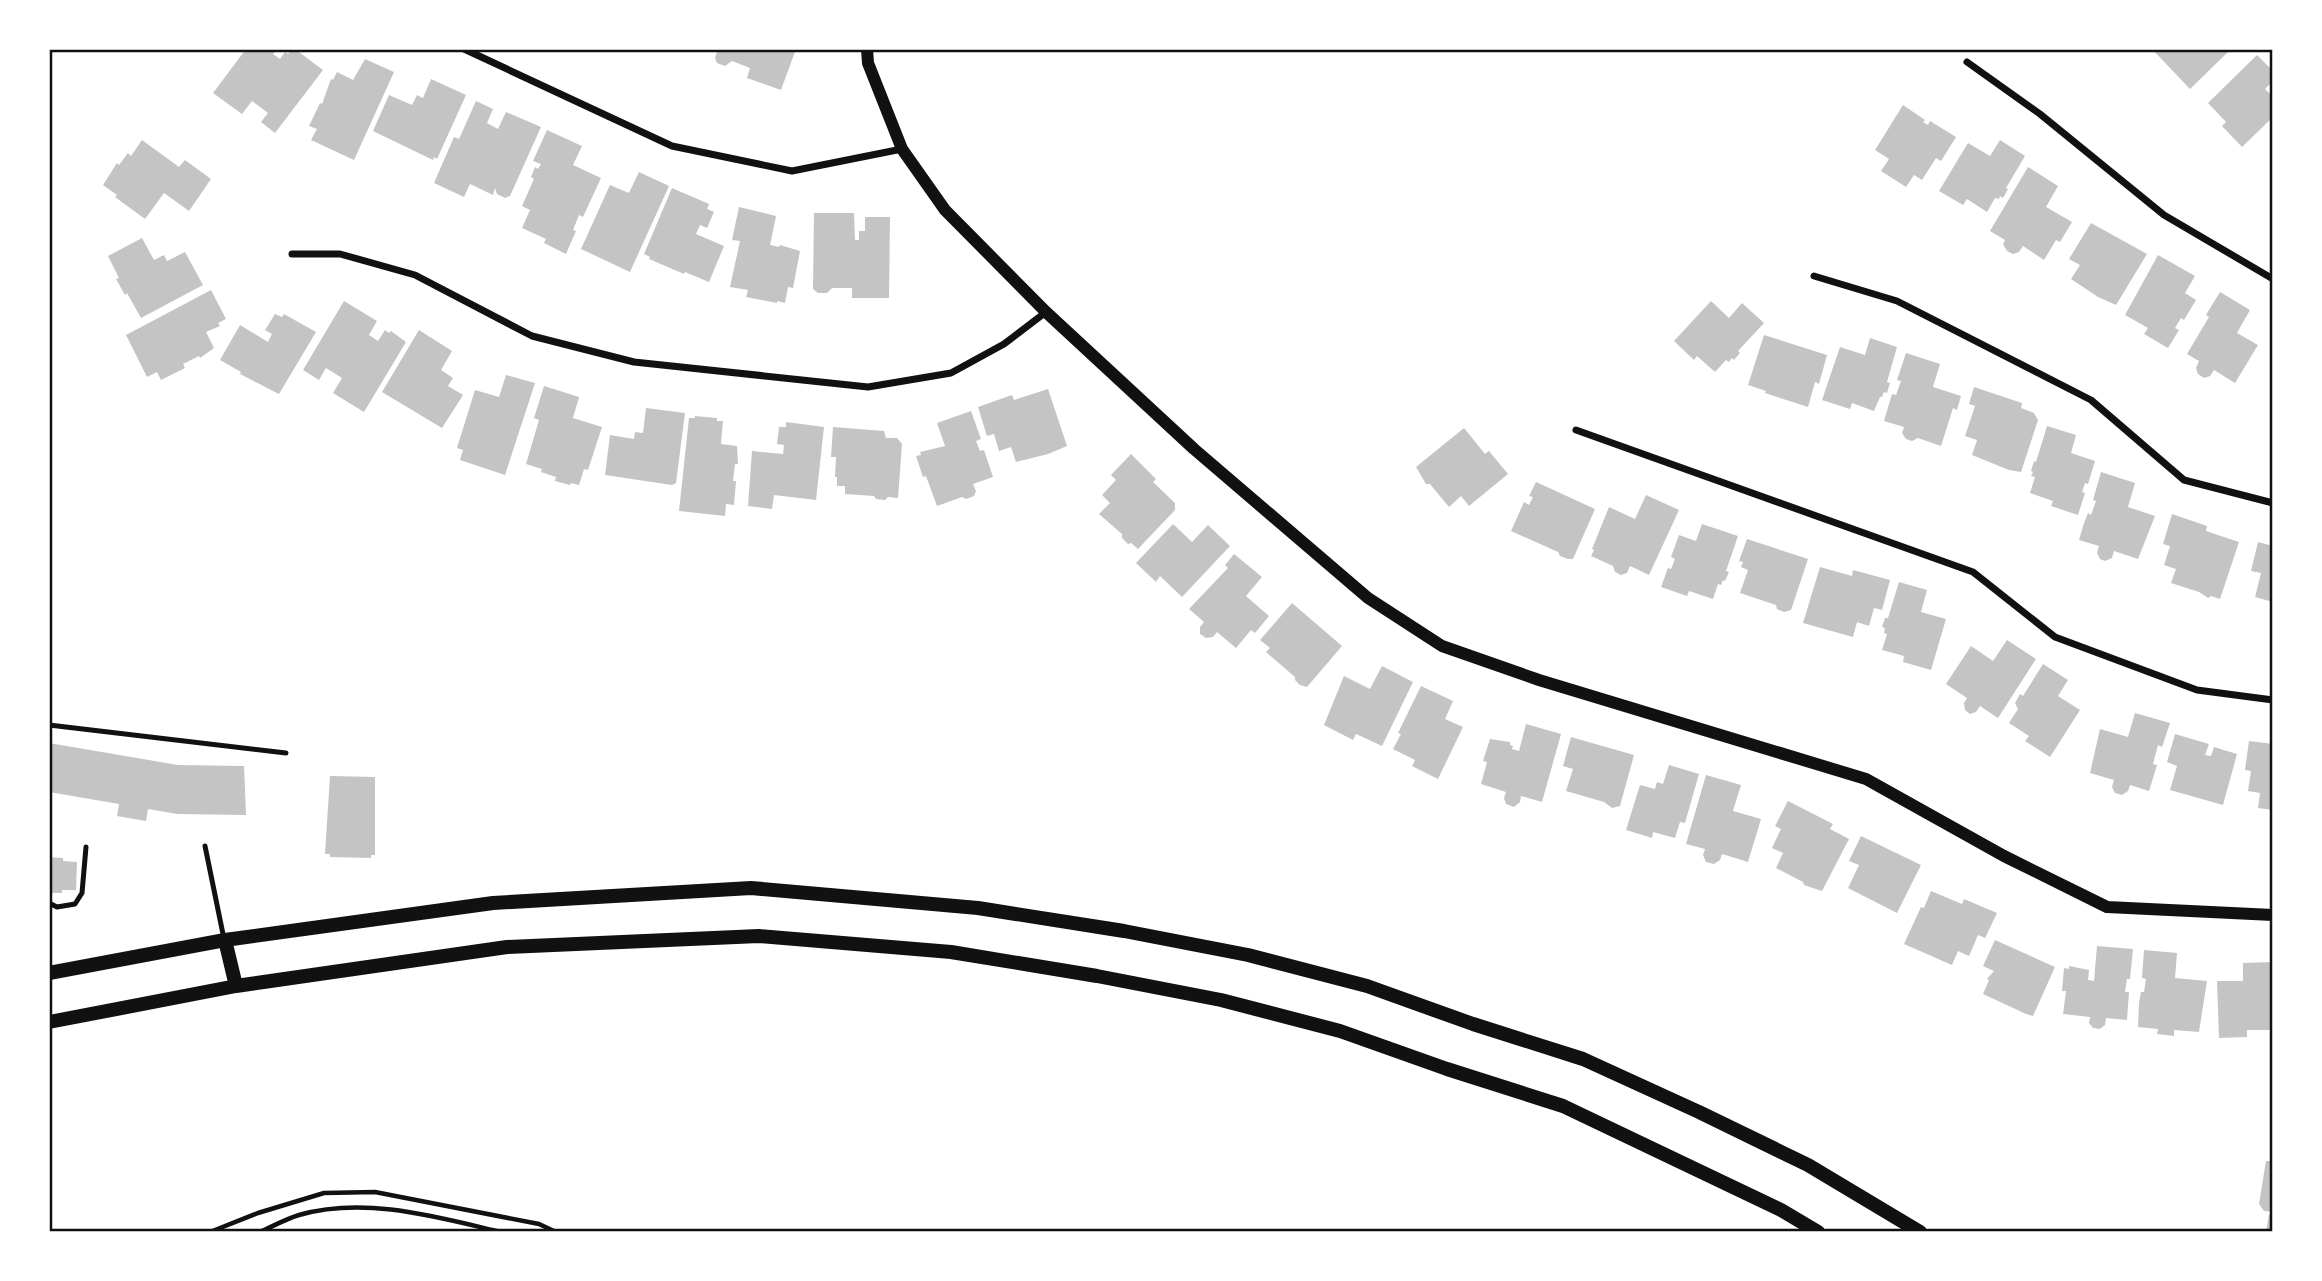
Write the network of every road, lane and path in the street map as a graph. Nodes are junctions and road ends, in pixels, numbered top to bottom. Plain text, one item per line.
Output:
1 (464, 49) edge
2 (867, 49) edge
3 (1967, 62) dead end
4 (902, 149) junction
5 (292, 254) dead end
6 (1814, 276) dead end
7 (2273, 279) edge
8 (1045, 312) junction
9 (1576, 430) dead end
10 (2273, 503) edge
11 (2273, 700) edge
12 (49, 725) edge
13 (286, 754) dead end
14 (205, 846) dead end
15 (86, 847) dead end
16 (49, 903) edge
17 (2273, 915) edge
18 (225, 940) junction
19 (49, 973) edge
20 (236, 986) junction
21 (49, 1022) edge
22 (210, 1232) edge
23 (260, 1232) edge
24 (501, 1232) edge
25 (556, 1232) edge
26 (1818, 1232) edge
27 (1920, 1232) edge

1 - 4 street
2 - 4 street
3 - 7 street
4 - 8 street
5 - 8 street
6 - 10 street
8 - 17 street
9 - 11 street
12 - 13 lane
14 - 18 lane
15 - 16 lane
18 - 19 main road
18 - 20 main road
18 - 27 main road
20 - 21 main road
20 - 26 main road
22 - 25 path
23 - 24 path

